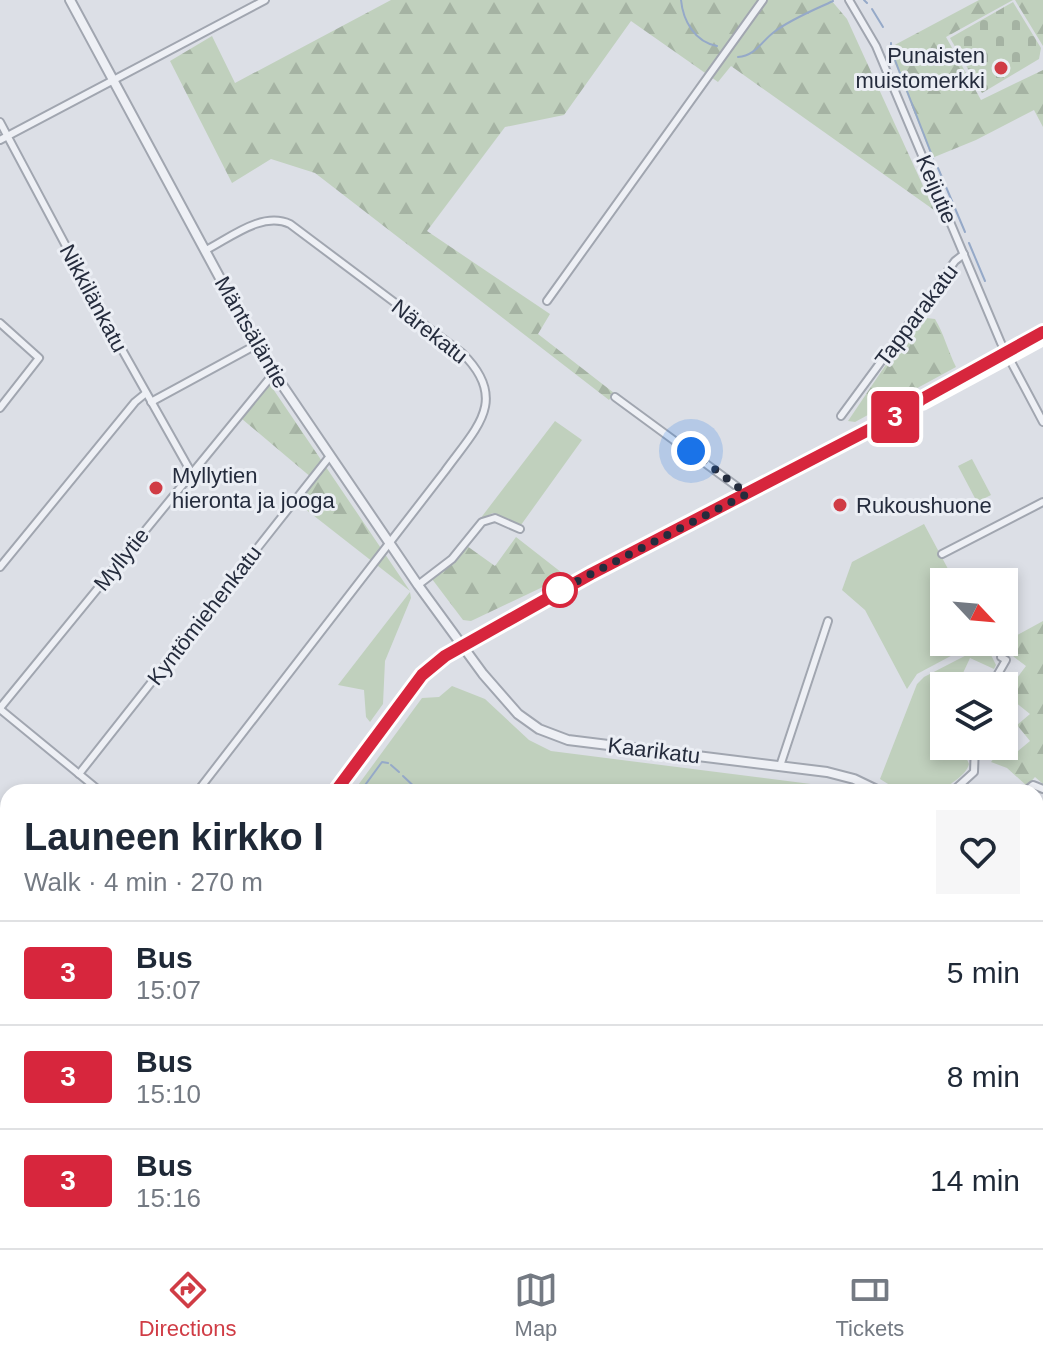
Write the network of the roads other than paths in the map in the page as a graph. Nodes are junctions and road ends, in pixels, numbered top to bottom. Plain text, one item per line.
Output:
1 (70, 0) edge
2 (265, 0) edge
3 (763, 0) edge
4 (849, 0) edge
5 (113, 80) junction
6 (0, 122) edge
7 (4, 138) edge
8 (206, 250) junction
9 (964, 254) junction
10 (547, 301) dead end
11 (0, 323) edge
12 (1043, 332) edge
13 (1043, 342) edge
14 (256, 345) junction
15 (1008, 355) junction
16 (274, 373) junction
17 (146, 393) junction
18 (615, 397) dead end
19 (151, 402) junction
20 (0, 408) edge
21 (841, 416) dead end
22 (1043, 422) edge
23 (330, 456) junction
24 (191, 472) junction
25 (747, 494) junction
26 (1043, 502) edge
27 (520, 529) dead end
28 (389, 543) junction
29 (942, 554) dead end
30 (0, 567) edge
31 (418, 585) junction
32 (828, 621) dead end
33 (461, 646) junction
34 (1001, 657) dead end
35 (999, 672) edge
36 (0, 708) edge
37 (974, 760) edge
38 (780, 766) junction
39 (79, 774) junction
40 (91, 784) edge
41 (203, 784) edge
42 (341, 784) edge
43 (863, 784) edge
44 (961, 784) edge

1 - 5 street, Mäntsäläntie
2 - 5 street
3 - 10 street
4 - 9 street, Keijutie
5 - 7 street
5 - 8 street, Mäntsäläntie
6 - 7 street, Nikkilänkatu
7 - 17 street, Nikkilänkatu
8 - 14 street, Mäntsäläntie
8 - 28 street, Närekatu
9 - 15 street, Keijutie
9 - 21 street, Tapparakatu
11 - 20 street
12 - 15 main road
13 - 15 main road
14 - 16 street, Mäntsäläntie
14 - 19 street
15 - 22 street, Keijutie
15 - 25 main road
16 - 23 street, Mäntsäläntie
16 - 24 street, Myllytie
17 - 19 street, Nikkilänkatu
17 - 30 street
18 - 25 street
19 - 24 street, Nikkilänkatu
23 - 28 street, Mäntsäläntie
23 - 39 street, Kyntömiehenkatu
24 - 36 street, Myllytie
25 - 33 main road
26 - 29 street
27 - 31 street
28 - 31 street, Mäntsäläntie
28 - 41 street, Närekatu
31 - 33 street, Mäntsäläntie
32 - 38 street
33 - 38 street, Kaarikatu
33 - 42 main road
34 - 35 street
36 - 39 street
37 - 44 street
38 - 43 street, Kaarikatu
39 - 40 street

